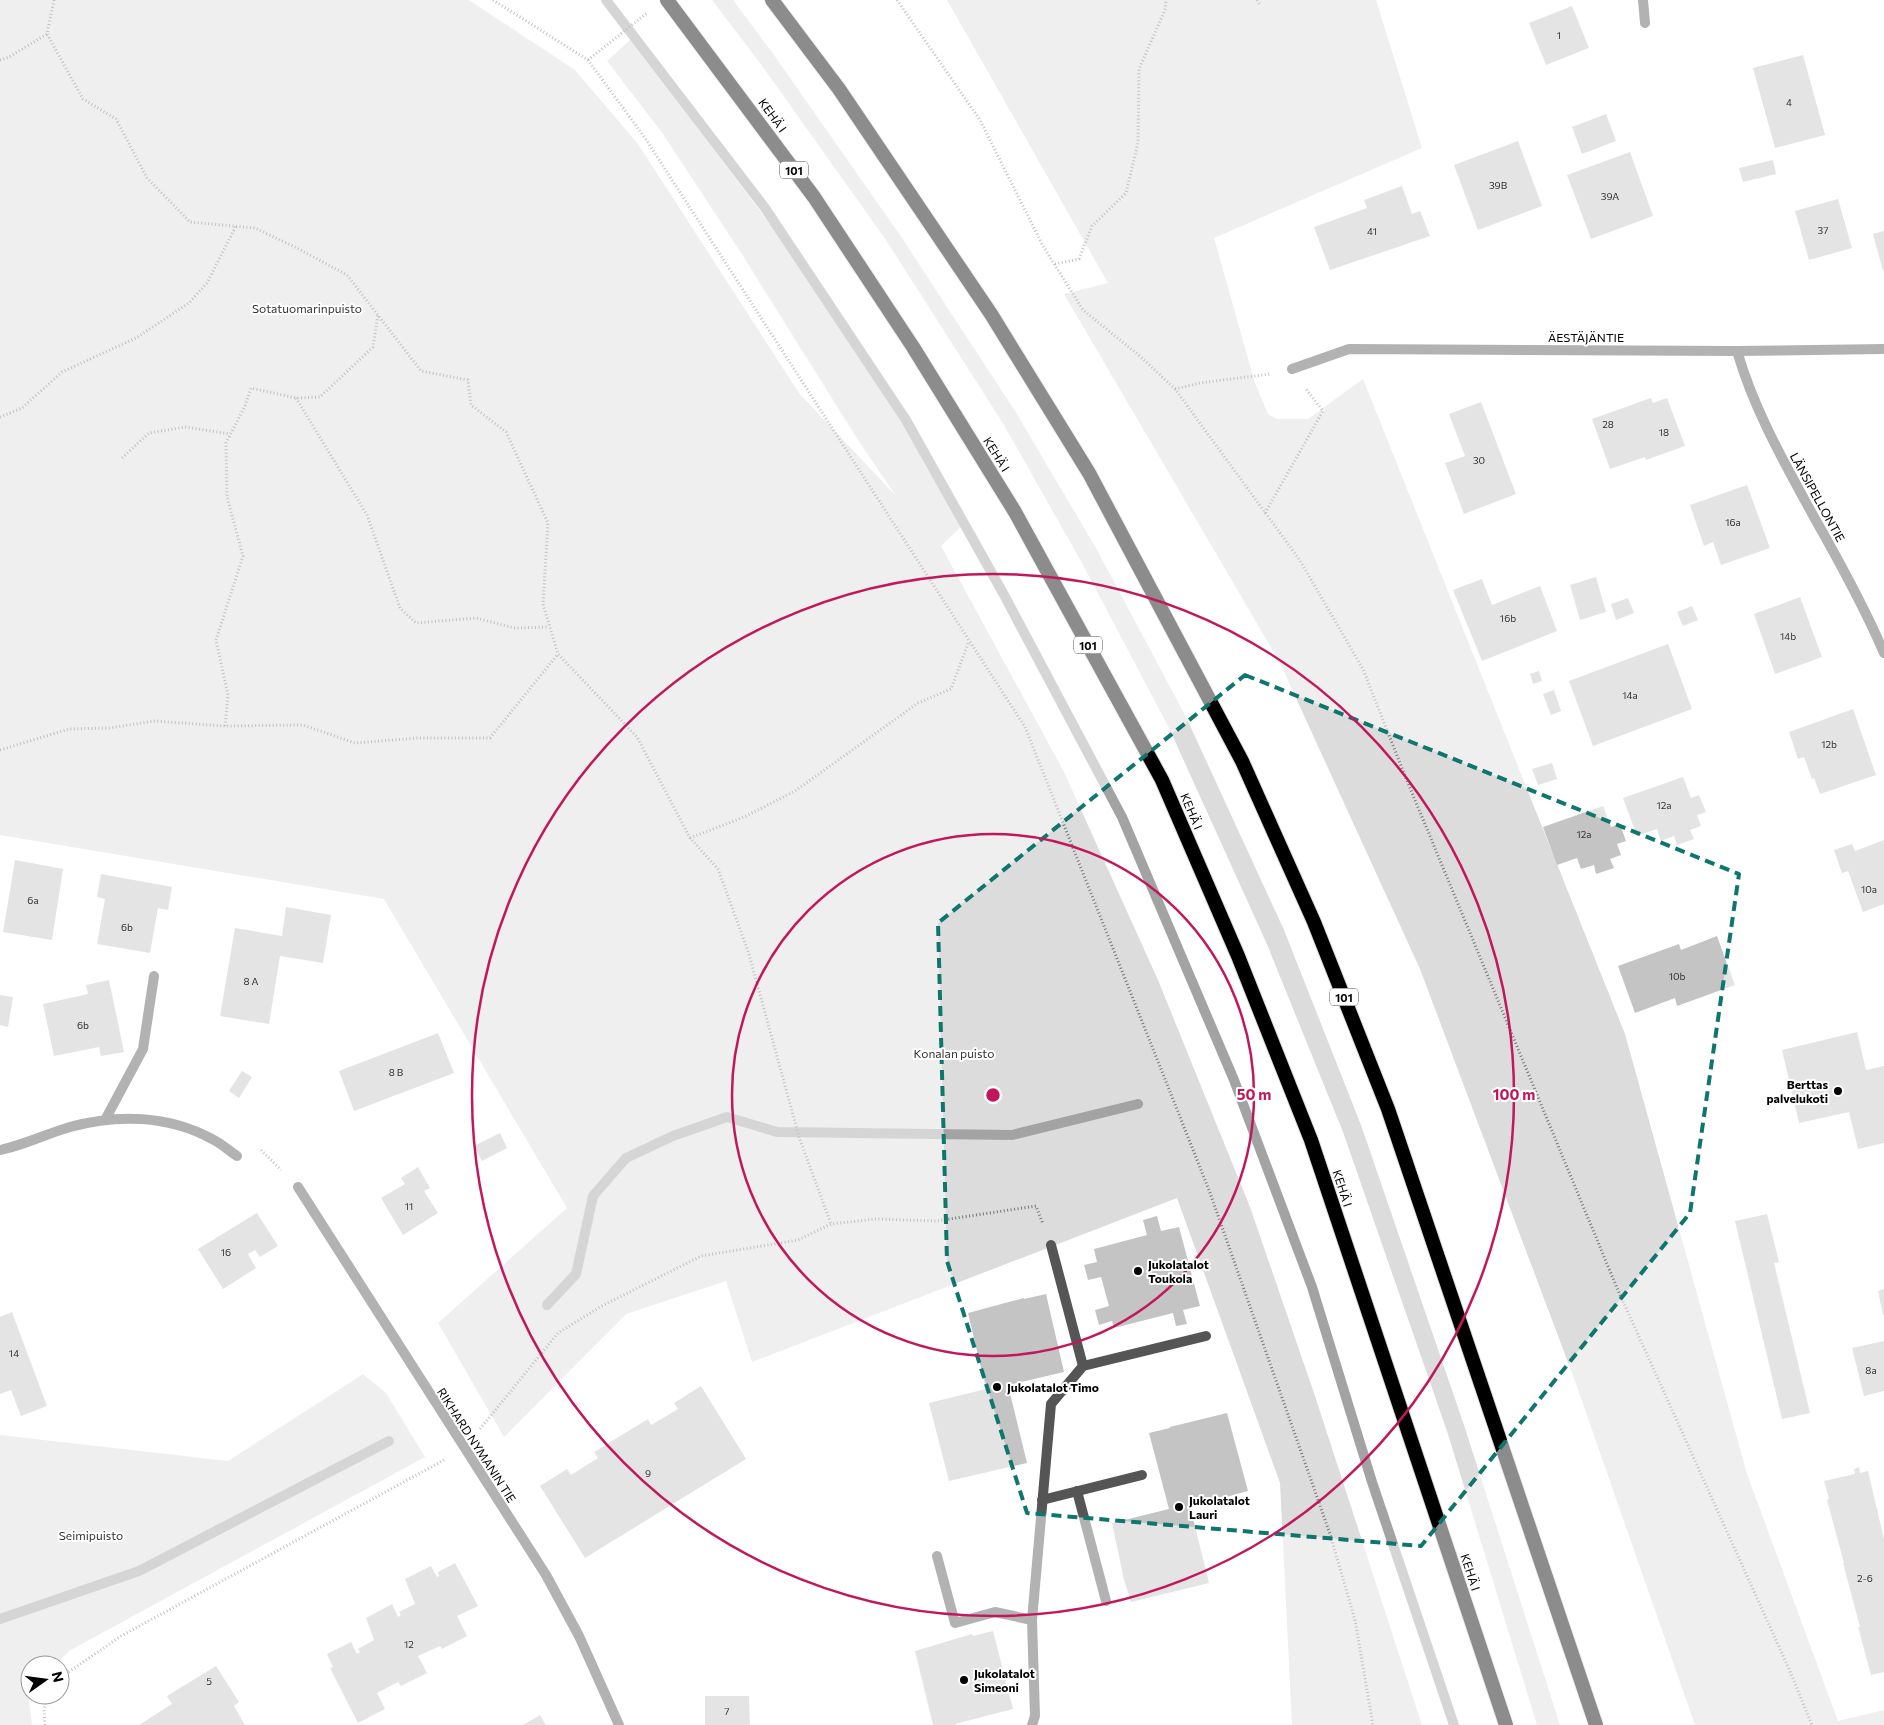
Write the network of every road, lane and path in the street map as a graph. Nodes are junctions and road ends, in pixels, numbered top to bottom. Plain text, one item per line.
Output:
1 (54, 0) edge
2 (493, 0) edge
3 (667, 0) edge
4 (772, 0) edge
5 (897, 0) edge
6 (1166, 0) edge
7 (1257, 0) edge
8 (1643, 0) edge
9 (1260, 5) dead end
10 (648, 12) dead end
11 (1645, 23) dead end
12 (47, 34) junction
13 (0, 60) edge
14 (588, 60) junction
15 (236, 226) junction
16 (1055, 264) junction
17 (378, 314) junction
18 (1884, 349) edge
19 (1737, 351) junction
20 (1292, 370) joint
21 (1174, 389) junction
22 (296, 398) junction
23 (1323, 411) dead end
24 (0, 417) edge
25 (230, 434) junction
26 (122, 458) dead end
27 (1264, 513) junction
28 (550, 627) junction
29 (969, 641) junction
30 (1884, 653) edge
31 (558, 654) junction
32 (225, 726) junction
33 (0, 750) edge
34 (690, 838) junction
35 (154, 976) dead end
36 (105, 1120) junction
37 (0, 1150) edge
38 (237, 1156) dead end
39 (298, 1187) dead end
40 (831, 1224) junction
41 (1051, 1245) joint
42 (1206, 1336) dead end
43 (1083, 1366) junction
44 (465, 1448) junction
45 (1142, 1475) dead end
46 (1077, 1491) junction
47 (1042, 1500) junction
48 (937, 1556) dead end
49 (1106, 1601) dead end
50 (1032, 1620) junction
51 (70, 1671) edge
52 (45, 1705) edge
53 (45, 1725) edge
54 (619, 1725) edge
55 (1032, 1725) edge
56 (1373, 1725) edge
57 (1506, 1725) edge
58 (1596, 1725) edge
59 (1812, 1725) edge

1 - 12 path
2 - 14 path
3 - 57 highway, KEHÄ I / 101
4 - 58 highway, 101
5 - 16 path
6 - 16 path
7 - 9 path
8 - 11 street
10 - 14 path
12 - 13 path
12 - 15 path
14 - 29 path
15 - 17 path
15 - 24 path
16 - 21 path
17 - 22 path
17 - 28 path
18 - 19 street, ÄESTÄJÄNTIE
19 - 20 street, ÄESTÄJÄNTIE
19 - 30 street, LÄNSIPELLONTIE
20 - 21 path
21 - 27 path
22 - 25 path
22 - 28 path
23 - 27 path
25 - 26 path
25 - 32 path
27 - 59 path
28 - 31 path
29 - 34 path
29 - 56 path
31 - 32 path
31 - 34 path
32 - 33 path
34 - 40 path
35 - 36 street
36 - 37 street
36 - 38 street
39 - 44 street, RIKHARD NYMANIN TIE
40 - 41 path
40 - 44 path
41 - 43 street
42 - 43 street
43 - 47 street
44 - 51 path
44 - 54 street, RIKHARD NYMANIN TIE
45 - 46 street
46 - 47 street
46 - 49 street
47 - 50 street
48 - 50 street
50 - 55 street
52 - 53 path

